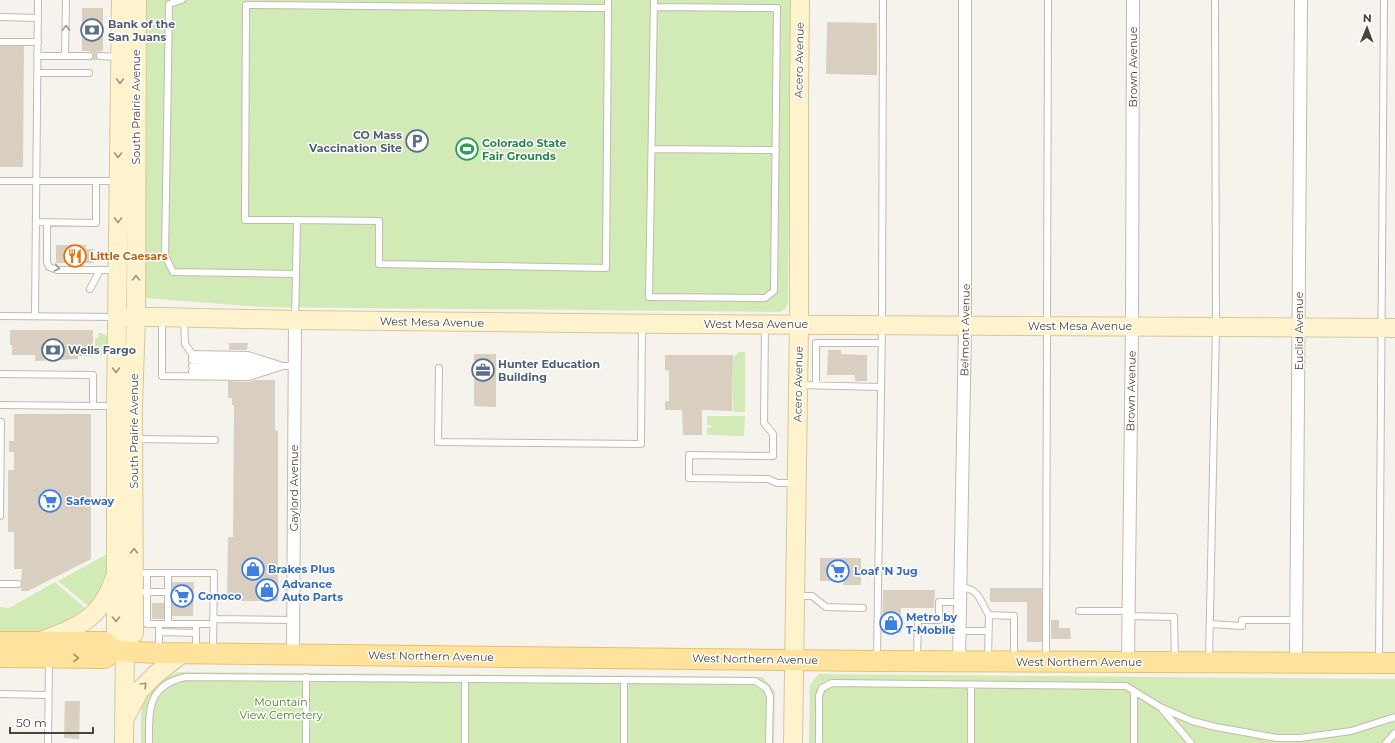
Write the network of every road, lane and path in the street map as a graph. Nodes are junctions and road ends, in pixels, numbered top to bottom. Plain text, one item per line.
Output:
1 (38, 0) edge
2 (66, 0) edge
3 (121, 0) edge
4 (137, 0) edge
5 (182, 0) edge
6 (608, 0) edge
7 (654, 0) edge
8 (800, 0) edge
9 (884, 0) edge
10 (965, 0) edge
11 (1048, 0) edge
12 (1133, 0) edge
13 (1215, 0) edge
14 (1301, 0) edge
15 (1384, 0) edge
16 (381, 3) edge
17 (654, 7) junction
18 (608, 8) junction
19 (0, 18) edge
20 (38, 18) junction
21 (0, 42) edge
22 (38, 42) junction
23 (37, 56) junction
24 (65, 56) junction
25 (89, 56) dead end
26 (100, 56) dead end
27 (120, 57) junction
28 (37, 72) junction
29 (89, 73) dead end
30 (652, 149) junction
31 (776, 150) junction
32 (0, 180) edge
33 (36, 181) junction
34 (96, 181) junction
35 (118, 181) junction
36 (297, 220) junction
37 (36, 222) junction
38 (47, 222) junction
39 (109, 270) junction
40 (296, 274) junction
41 (90, 289) dead end
42 (0, 316) edge
43 (35, 316) junction
44 (117, 317) junction
45 (136, 317) junction
46 (162, 317) junction
47 (184, 318) junction
48 (295, 320) junction
49 (642, 324) junction
50 (799, 324) junction
51 (765, 325) junction
52 (882, 325) junction
53 (966, 325) junction
54 (1048, 326) junction
55 (1132, 327) junction
56 (1216, 327) junction
57 (1299, 327) junction
58 (1389, 328) edge
59 (881, 343) junction
60 (192, 365) junction
61 (289, 366) junction
62 (439, 368) dead end
63 (0, 374) edge
64 (798, 385) junction
65 (816, 385) junction
66 (881, 387) junction
67 (0, 405) edge
68 (93, 406) junction
69 (116, 406) junction
70 (0, 422) edge
71 (133, 439) junction
72 (215, 440) dead end
73 (796, 483) junction
74 (0, 516) edge
75 (117, 571) junction
76 (141, 573) junction
77 (168, 573) junction
78 (0, 584) edge
79 (18, 584) dead end
80 (960, 587) junction
81 (141, 592) junction
82 (168, 592) junction
83 (795, 596) junction
84 (960, 602) junction
85 (863, 608) dead end
86 (1079, 611) dead end
87 (1128, 614) junction
88 (988, 615) junction
89 (293, 620) junction
90 (1296, 620) junction
91 (213, 622) junction
92 (159, 624) junction
93 (168, 624) junction
94 (196, 624) junction
95 (1210, 624) junction
96 (959, 631) junction
97 (988, 631) junction
98 (159, 632) junction
99 (196, 633) junction
100 (0, 642) edge
101 (121, 648) junction
102 (43, 650) junction
103 (158, 653) junction
104 (197, 654) junction
105 (293, 655) junction
106 (0, 657) edge
107 (795, 660) junction
108 (877, 661) junction
109 (917, 661) junction
110 (959, 661) junction
111 (988, 661) junction
112 (1014, 661) junction
113 (1046, 662) junction
114 (1128, 662) junction
115 (1175, 662) junction
116 (1209, 662) junction
117 (1296, 662) junction
118 (1387, 663) edge
119 (306, 677) junction
120 (465, 679) junction
121 (624, 680) junction
122 (971, 684) junction
123 (1134, 691) junction
124 (0, 694) edge
125 (48, 695) junction
126 (1160, 707) junction
127 (1395, 717) edge
128 (124, 718) junction
129 (1395, 733) edge
130 (1277, 738) junction
131 (1300, 738) junction
132 (48, 743) edge
133 (124, 743) edge
134 (149, 743) edge
135 (306, 743) edge
136 (465, 743) edge
137 (624, 743) edge
138 (769, 743) edge
139 (793, 743) edge
140 (819, 743) edge
141 (971, 743) edge
142 (1134, 743) edge
143 (1191, 743) edge
144 (1268, 743) edge
145 (1308, 743) edge
146 (1386, 743) edge

1 - 20 lane
24 -> 2 lane
3 - 27 street, South Prairie Avenue
45 -> 4 street, South Prairie Avenue
5 - 40 lane
6 - 18 lane
7 - 17 lane
8 - 50 street, Acero Avenue
9 - 52 lane
10 - 53 street, Belmont Avenue
11 - 54 lane
12 - 55 street, Brown Avenue
13 - 56 lane
14 - 57 street, Euclid Avenue
15 - 58 lane
16 - 18 lane
16 - 36 lane
17 - 30 lane
17 - 31 lane
18 - 36 lane
19 - 20 lane
20 - 22 lane
21 - 22 lane
22 - 23 lane
23 - 24 lane
23 - 28 lane
24 - 25 lane
26 - 27 lane
27 -> 35 street, South Prairie Avenue
28 - 29 lane
28 - 33 lane
30 - 31 lane
30 - 31 lane
32 - 33 lane
33 - 34 lane
33 - 37 lane
34 - 35 lane
34 - 38 lane
35 -> 39 street, South Prairie Avenue
36 - 40 lane
37 - 38 lane
37 - 43 lane
38 -> 39 lane
39 - 41 lane
39 - 44 street, South Prairie Avenue
40 - 48 lane
42 - 43 lane
43 - 44 lane
44 - 45 street, West Mesa Avenue
44 -> 69 street, South Prairie Avenue
45 - 46 street, West Mesa Avenue
45 - 71 street, South Prairie Avenue
46 - 47 street, West Mesa Avenue
46 - 60 lane
47 - 48 street, West Mesa Avenue
47 - 60 lane
48 - 49 street, West Mesa Avenue
48 - 61 street, Gaylord Avenue
49 - 51 street, West Mesa Avenue
49 - 62 lane
50 - 51 street, West Mesa Avenue
50 - 52 street, West Mesa Avenue
50 - 64 street, Acero Avenue
51 - 73 lane
52 - 53 street, West Mesa Avenue
52 - 59 lane
53 - 54 street, West Mesa Avenue
53 - 80 street, Belmont Avenue
54 - 55 street, West Mesa Avenue
54 - 113 lane
55 - 56 street, West Mesa Avenue
55 - 87 street, Brown Avenue
56 - 57 street, West Mesa Avenue
56 - 95 lane
57 - 58 street, West Mesa Avenue
57 - 90 street, Euclid Avenue
58 - 118 lane
59 - 65 lane
59 - 66 lane
60 - 61 lane
60 - 61 lane
60 - 61 lane
61 - 89 street, Gaylord Avenue
63 - 68 lane
64 - 65 lane
64 - 73 street, Acero Avenue
65 - 66 lane
66 - 108 lane
67 - 68 lane
68 - 69 lane
69 - 75 street, South Prairie Avenue
70 - 74 lane
71 - 72 lane
76 -> 71 street, South Prairie Avenue
73 - 83 street, Acero Avenue
75 -> 101 street, South Prairie Avenue
75 - 102 street
76 - 77 lane
76 - 81 street, South Prairie Avenue
77 - 82 lane
77 - 91 lane
78 - 79 lane
80 - 84 street, Belmont Avenue
80 - 88 lane
81 - 82 lane
81 - 92 lane
81 - 101 street, South Prairie Avenue
82 - 93 lane
83 - 85 lane
83 - 107 street, Acero Avenue
84 - 96 street, Belmont Avenue
84 - 109 lane
86 - 87 lane
87 - 114 street, Brown Avenue
87 - 115 lane
88 - 97 lane
88 - 112 lane
89 - 91 lane
89 - 105 street, Gaylord Avenue
90 - 95 lane
90 - 117 street, Euclid Avenue
91 - 94 lane
91 - 104 lane
92 - 93 lane
92 - 98 lane
93 - 94 lane
94 - 99 lane
95 - 116 lane
96 - 97 lane
96 - 110 street, Belmont Avenue
97 - 111 lane
98 - 99 lane
98 - 103 lane
99 - 104 lane
100 - 102 main road, West Northern Avenue
101 - 102 main road, West Northern Avenue
101 - 103 main road, West Northern Avenue
101 - 128 street, South Prairie Avenue
102 - 106 main road, West Northern Avenue
102 - 125 lane
103 - 104 main road, West Northern Avenue
104 - 105 main road, West Northern Avenue
128 -> 104 street
105 - 107 main road, West Northern Avenue
107 - 108 main road, West Northern Avenue
107 - 139 street, Acero Avenue
108 - 109 main road, West Northern Avenue
109 - 110 main road, West Northern Avenue
110 - 111 main road, West Northern Avenue
111 - 112 main road, West Northern Avenue
112 - 113 main road, West Northern Avenue
113 - 114 main road, West Northern Avenue
114 - 115 main road, West Northern Avenue
115 - 116 main road, West Northern Avenue
116 - 117 main road, West Northern Avenue
117 - 118 main road, West Northern Avenue
119 - 120 lane
119 - 134 lane
119 - 135 lane
120 - 121 lane
120 - 136 lane
121 - 137 lane
121 - 138 lane
122 - 123 lane
122 - 140 lane
122 - 141 lane
123 - 126 lane
123 - 142 lane
124 - 125 lane
125 - 132 lane
126 - 130 lane
126 - 143 lane
127 - 131 lane
128 - 133 street, South Prairie Avenue
129 - 146 lane
130 - 131 lane
130 - 144 lane
131 - 145 lane

